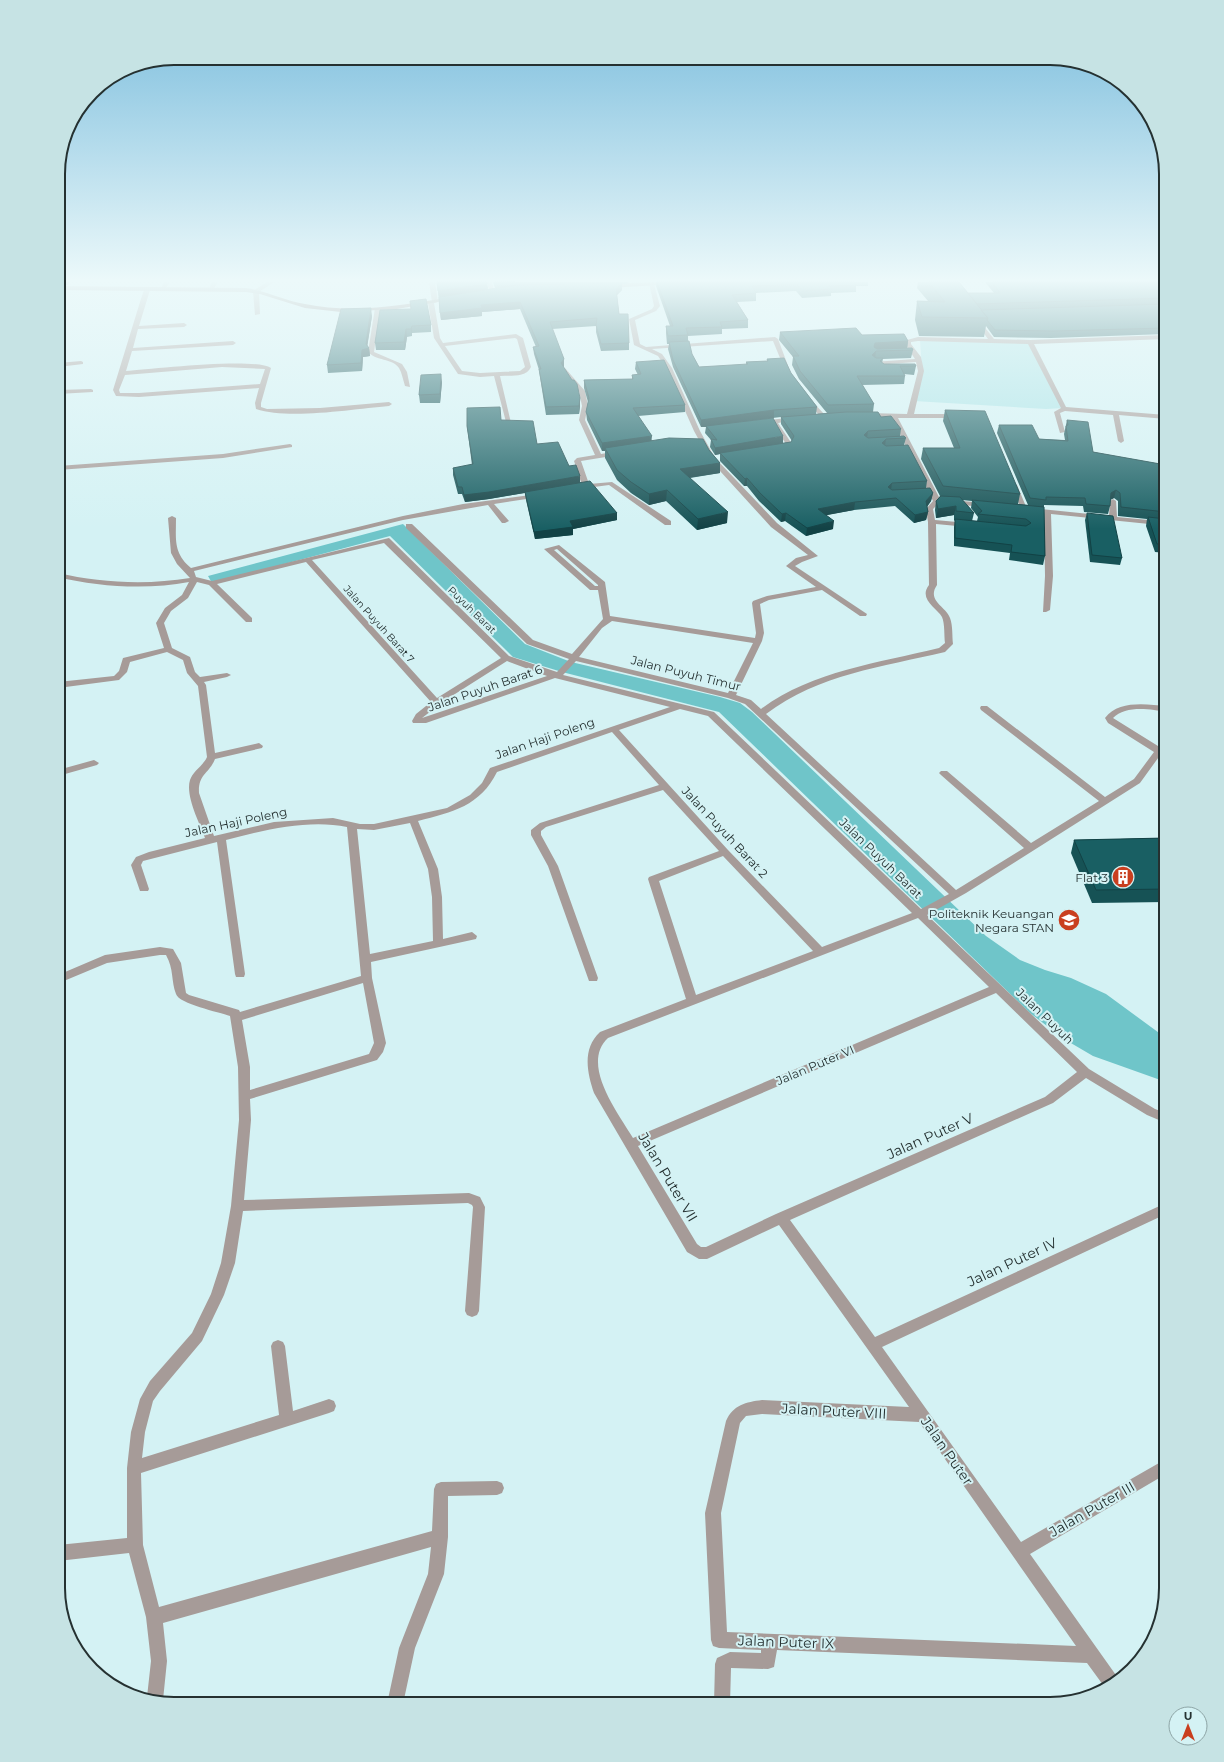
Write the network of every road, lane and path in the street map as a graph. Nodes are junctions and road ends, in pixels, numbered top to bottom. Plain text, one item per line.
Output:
1 (125, 364) edge
2 (400, 364) edge
3 (454, 364) edge
4 (528, 364) edge
5 (666, 364) edge
6 (786, 364) edge
7 (920, 364) edge
8 (1041, 364) edge
9 (883, 369) edge
10 (891, 369) edge
11 (913, 369) edge
12 (921, 369) junction
13 (565, 370) edge
14 (123, 373) junction
15 (496, 374) junction
16 (790, 374) edge
17 (262, 386) junction
18 (408, 386) dead end
19 (91, 391) dead end
20 (65, 392) edge
21 (805, 397) edge
22 (389, 404) dead end
23 (1063, 408) junction
24 (858, 414) edge
25 (1116, 414) junction
26 (823, 416) edge
27 (894, 416) junction
28 (910, 416) junction
29 (965, 417) edge
30 (1159, 417) edge
31 (802, 418) edge
32 (774, 421) junction
33 (509, 422) edge
34 (751, 424) edge
35 (705, 430) edge
36 (697, 431) junction
37 (1062, 432) dead end
38 (906, 440) junction
39 (898, 441) edge
40 (1121, 441) dead end
41 (290, 446) dead end
42 (777, 449) edge
43 (628, 451) edge
44 (599, 456) junction
45 (65, 467) edge
46 (1013, 481) edge
47 (586, 485) junction
48 (572, 488) edge
49 (544, 494) edge
50 (937, 501) junction
51 (1114, 501) edge
52 (490, 502) junction
53 (961, 502) junction
54 (993, 506) edge
55 (1016, 508) edge
56 (1024, 509) junction
57 (1047, 512) junction
58 (970, 514) edge
59 (172, 518) dead end
60 (1113, 518) junction
61 (505, 521) dead end
62 (932, 522) junction
63 (668, 523) dead end
64 (1159, 523) edge
65 (409, 526) dead end
66 (978, 526) edge
67 (307, 559) junction
68 (191, 570) junction
69 (65, 577) edge
70 (195, 579) junction
71 (212, 583) junction
72 (601, 588) junction
73 (822, 588) junction
74 (1046, 610) dead end
75 (863, 614) dead end
76 (248, 620) dead end
77 (607, 620) junction
78 (758, 641) junction
79 (168, 649) junction
80 (506, 658) junction
81 (574, 659) junction
82 (227, 675) dead end
83 (558, 675) junction
84 (198, 680) junction
85 (65, 684) edge
86 (731, 696) junction
87 (436, 702) junction
88 (680, 706) junction
89 (984, 708) dead end
90 (1159, 709) edge
91 (761, 713) junction
92 (613, 728) junction
93 (260, 746) dead end
94 (1159, 751) joint
95 (211, 757) junction
96 (94, 763) dead end
97 (65, 771) edge
98 (944, 773) dead end
99 (665, 786) junction
100 (1105, 801) junction
101 (413, 819) junction
102 (352, 825) junction
103 (216, 839) junction
104 (1029, 848) junction
105 (725, 852) junction
106 (144, 889) dead end
107 (953, 896) junction
108 (922, 913) junction
109 (472, 936) dead end
110 (438, 944) junction
111 (820, 952) junction
112 (366, 959) junction
113 (240, 974) dead end
114 (65, 976) edge
115 (367, 978) junction
116 (594, 978) dead end
117 (999, 988) junction
118 (692, 1001) junction
119 (237, 1017) junction
120 (604, 1035) joint
121 (1085, 1072) junction
122 (245, 1096) junction
123 (1159, 1115) edge
124 (631, 1144) junction
125 (237, 1206) junction
126 (1159, 1211) edge
127 (781, 1218) junction
128 (472, 1311) dead end
129 (872, 1345) junction
130 (278, 1346) dead end
131 (329, 1406) dead end
132 (745, 1409) joint
133 (923, 1415) junction
134 (287, 1420) junction
135 (134, 1468) junction
136 (1159, 1470) edge
137 (497, 1488) dead end
138 (440, 1537) junction
139 (135, 1545) junction
140 (65, 1551) edge
141 (1018, 1552) junction
142 (154, 1617) junction
143 (770, 1642) junction
144 (1090, 1655) junction
145 (1108, 1679) edge
146 (155, 1695) edge
147 (396, 1697) edge
148 (722, 1697) edge

1 - 14 street
2 - 18 street
3 - 15 street
4 - 15 street
5 - 36 street
6 - 16 street
7 - 12 street
8 - 23 street
9 - 10 street
11 - 12 street
12 - 28 street
13 - 44 street
14 - 17 street
14 - 17 street
15 - 33 street
17 - 22 street
19 - 20 street
21 - 26 street
23 - 25 street
23 - 37 street
24 - 27 street
25 - 30 street
25 - 40 street
27 - 28 street
27 - 38 street
28 - 29 street
31 - 32 street
32 - 34 street
32 - 42 street
35 - 36 street
36 - 73 street
38 - 39 street
38 - 50 street
41 - 45 street
43 - 44 street
44 - 47 street
46 - 56 street
47 - 48 street
47 - 63 street
49 - 52 street
50 - 53 street
50 - 62 street
51 - 60 street
52 - 61 street
52 - 68 street
53 - 54 street
53 - 58 street
55 - 56 street
56 - 57 street
57 - 60 street
57 - 74 street
59 - 68 street
60 - 64 street
62 - 66 street
62 - 91 street
65 - 81 street, Jalan Puyuh Timur
67 - 71 street
67 - 80 street, Puyuh Barat
67 - 87 street, Jalan Puyuh Barat 7
68 - 70 street
69 - 70 street
70 - 71 street
70 - 79 street
71 - 76 street
72 - 72 street
72 - 77 street
73 - 75 street
73 - 78 street
77 - 78 street
77 - 81 street
78 - 86 street
79 - 84 street
79 - 85 street
80 - 83 street, Puyuh Barat
80 - 87 street
81 - 83 street
81 - 86 street, Jalan Puyuh Timur
82 - 84 street
83 - 87 street, Jalan Puyuh Barat 6
83 - 88 street, Jalan Puyuh Barat
84 - 95 street
86 - 91 street, Jalan Puyuh Timur
88 - 92 street, Jalan Haji Poleng
88 - 108 street, Jalan Puyuh Barat
89 - 100 street
90 - 94 street
91 - 107 street, Jalan Puyuh Timur
92 - 99 street, Jalan Puyuh Barat 2
92 - 101 street, Jalan Haji Poleng
93 - 95 street
94 - 100 street
95 - 103 street
96 - 97 street
98 - 104 street
99 - 105 street, Jalan Puyuh Barat 2
99 - 116 street
100 - 104 street
101 - 102 street, Jalan Haji Poleng
101 - 110 street
102 - 103 street, Jalan Haji Poleng
102 - 112 street
103 - 106 street, Jalan Haji Poleng
103 - 113 street
104 - 107 street
105 - 111 street, Jalan Puyuh Barat 2
105 - 118 street
107 - 108 street
108 - 111 street, Jalan Puyuh Barat
108 - 117 street, Jalan Puyuh
109 - 110 street
110 - 112 street
111 - 118 street, Jalan Puyuh Barat
112 - 115 street
114 - 119 street
115 - 119 street
115 - 122 street
117 - 121 street, Jalan Puyuh
117 - 124 street, Jalan Puter VI
118 - 120 street, Jalan Puyuh Barat
119 - 122 street
120 - 124 street, Jalan Puter VII
121 - 123 street, Jalan Puyuh
121 - 127 street, Jalan Puter V
122 - 125 street
124 - 127 street, Jalan Puter VII
125 - 128 street
125 - 135 street
126 - 129 street, Jalan Puter IV
127 - 129 street, Jalan Puter
129 - 133 street, Jalan Puter
130 - 134 street
131 - 134 street
132 - 133 street, Jalan Puter VIII
132 - 143 street, Jalan Puter IX
133 - 141 street, Jalan Puter
134 - 135 street
135 - 139 street
136 - 141 street, Jalan Puter III
137 - 138 street
138 - 142 street
138 - 147 street
139 - 140 street
139 - 142 street
141 - 144 street, Jalan Puter
142 - 146 street
143 - 144 street, Jalan Puter IX
143 - 148 street
144 - 145 street, Jalan Puter

